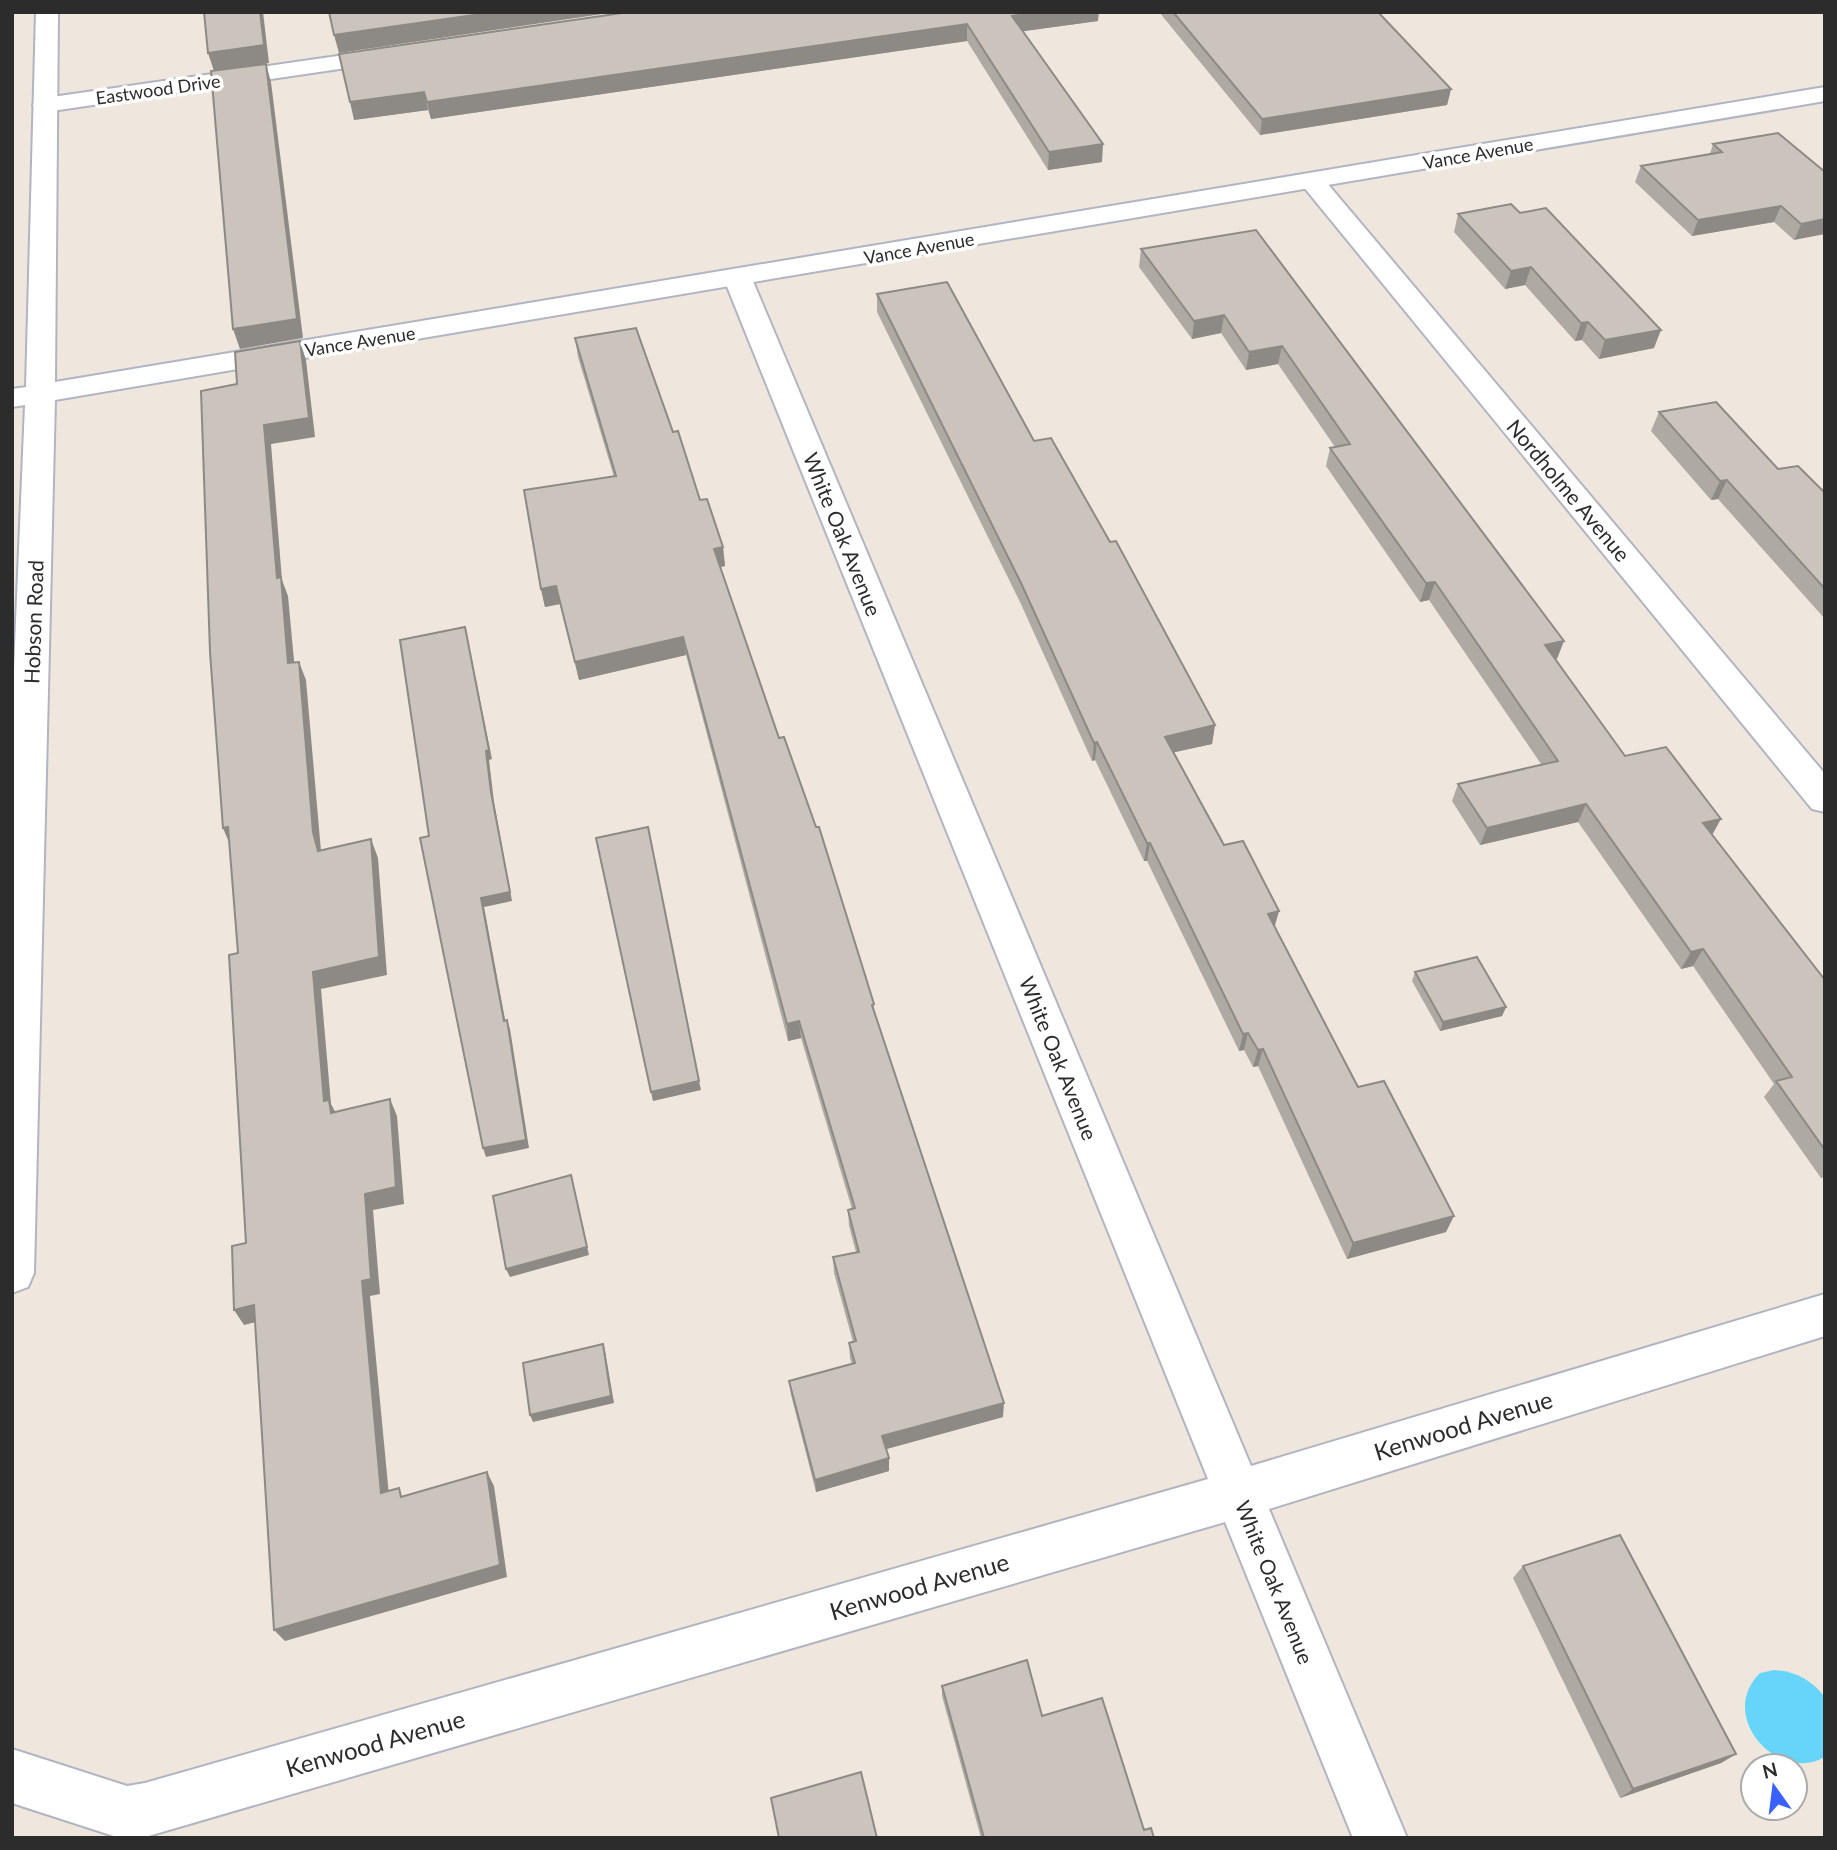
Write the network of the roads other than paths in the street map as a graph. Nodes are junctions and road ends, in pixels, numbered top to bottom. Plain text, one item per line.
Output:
1 (47, 12) edge
2 (415, 52) edge
3 (1824, 96) edge
4 (45, 105) junction
5 (1312, 181) junction
6 (738, 279) junction
7 (26, 396) edge
8 (1825, 799) edge
9 (12, 1273) edge
10 (1825, 1315) edge
11 (1239, 1494) junction
12 (12, 1776) edge
13 (1380, 1838) edge

1 - 4 street, Hobson Road
2 - 4 street, Eastwood Drive
3 - 5 street, Vance Avenue
4 - 7 street, Hobson Road
5 - 6 street, Vance Avenue
5 - 8 street, Nordholme Avenue
6 - 7 street, Vance Avenue
6 - 11 street, White Oak Avenue
7 - 9 street, Hobson Road
10 - 11 street, Kenwood Avenue
11 - 12 street, Kenwood Avenue
11 - 13 street, White Oak Avenue

